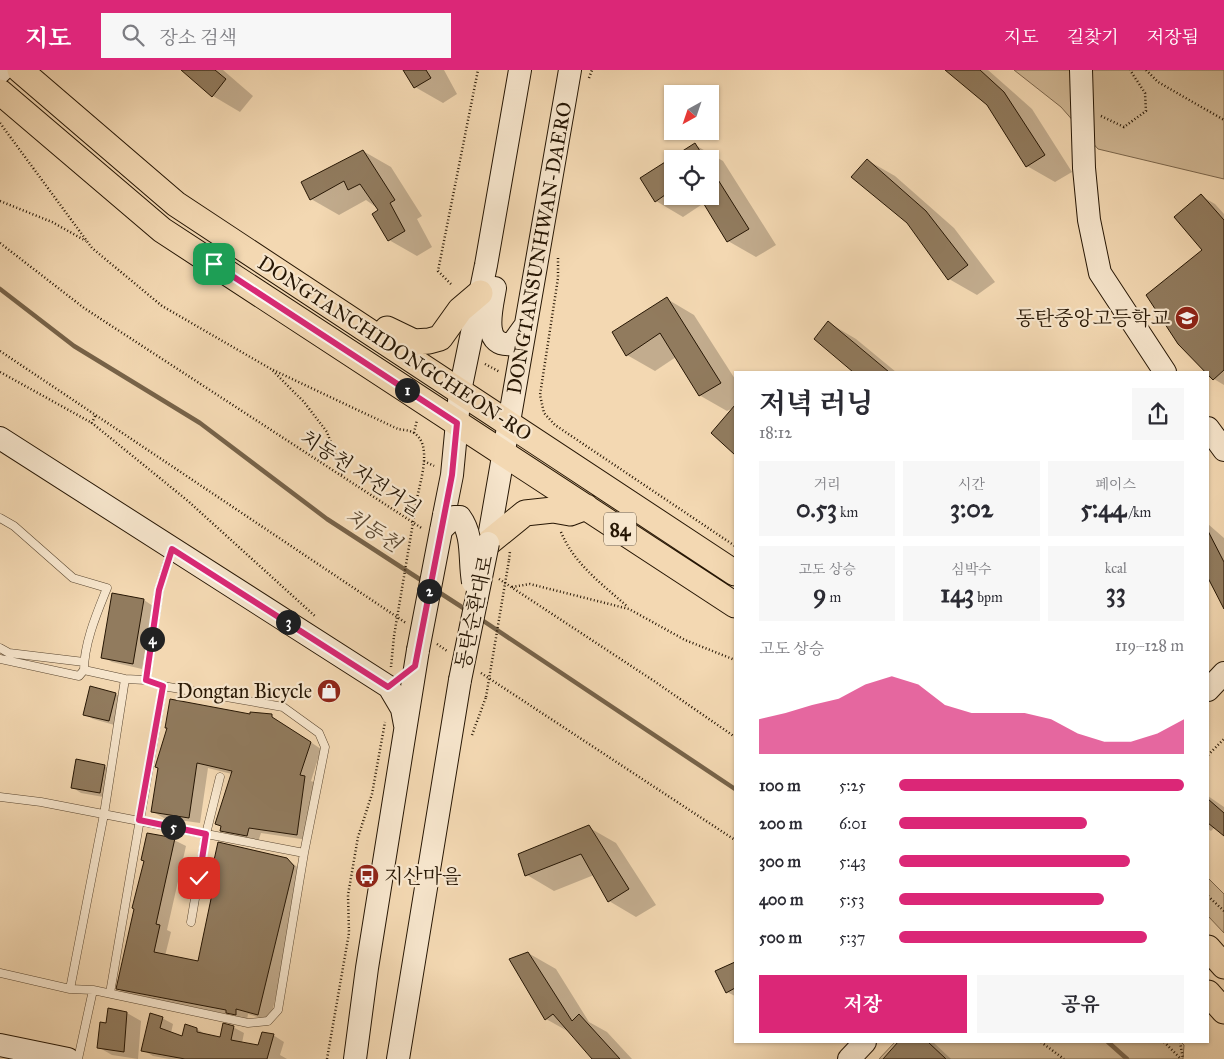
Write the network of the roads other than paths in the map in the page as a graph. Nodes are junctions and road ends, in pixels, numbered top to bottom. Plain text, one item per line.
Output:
1 (20, 70) edge
2 (520, 70) edge
3 (1082, 70) edge
4 (579, 75) edge
5 (0, 92) edge
6 (486, 265) junction
7 (480, 293) junction
8 (526, 324) junction
9 (371, 332) junction
10 (1164, 371) edge
11 (460, 391) junction
12 (457, 423) junction
13 (508, 423) junction
14 (1209, 429) edge
15 (0, 438) edge
16 (1224, 450) edge
17 (504, 454) junction
18 (586, 507) junction
19 (0, 518) edge
20 (436, 525) junction
21 (488, 543) junction
22 (172, 549) junction
23 (734, 572) edge
24 (476, 598) junction
25 (734, 604) edge
26 (0, 648) edge
27 (422, 652) junction
28 (0, 659) edge
29 (84, 662) junction
30 (84, 670) junction
31 (1224, 672) edge
32 (125, 679) junction
33 (146, 680) junction
34 (163, 686) junction
35 (388, 687) junction
36 (1209, 689) edge
37 (405, 725) junction
38 (220, 777) dead end
39 (0, 797) edge
40 (104, 814) junction
41 (139, 820) junction
42 (206, 834) junction
43 (304, 853) junction
44 (191, 922) dead end
45 (1209, 949) edge
46 (1224, 966) edge
47 (0, 973) edge
48 (70, 989) junction
49 (93, 990) junction
50 (110, 993) junction
51 (1209, 994) edge
52 (364, 1004) junction
53 (1224, 1011) edge
54 (864, 1043) edge
55 (0, 1046) edge
56 (68, 1059) edge
57 (78, 1059) edge
58 (355, 1059) edge
59 (371, 1059) edge
60 (397, 1059) edge
61 (849, 1059) edge

1 - 9 main road, DONGTANCHIDONGCHEON-RO / 84
2 - 6 street
3 - 10 street
4 - 8 street, DONGTANSUNHWAN-DAERO
5 - 12 main road, DONGTANCHIDONGCHEON-RO / 84
6 - 7 street
6 - 8 street
7 - 9 main road
7 - 11 street
8 - 13 street, DONGTANSUNHWAN-DAERO
9 - 11 main road, DONGTANCHIDONGCHEON-RO / 84
11 - 12 street
11 - 13 main road, DONGTANCHIDONGCHEON-RO / 84
12 - 17 main road, DONGTANCHIDONGCHEON-RO / 84
12 - 20 street
13 - 17 street, DONGTANSUNHWAN-DAERO
13 - 23 main road, DONGTANCHIDONGCHEON-RO / 84
14 - 16 street
15 - 22 street
17 - 18 main road, DONGTANCHIDONGCHEON-RO / 84
17 - 21 street, DONGTANSUNHWAN-DAERO
18 - 21 main road
18 - 25 main road, DONGTANCHIDONGCHEON-RO / 84
19 - 29 lane
20 - 24 street, bridge
20 - 27 street, bridge
21 - 24 street, 동탄순환대로, bridge
22 - 33 lane
22 - 35 street
24 - 60 street, 동탄순환대로, bridge
26 - 29 lane
27 - 35 street
27 - 37 street
28 - 30 lane
29 - 30 lane
30 - 32 lane
31 - 36 street
32 - 33 lane
32 - 40 lane
33 - 34 lane
34 - 41 lane
34 - 43 lane
35 - 37 street
37 - 52 street
38 - 42 lane
39 - 40 lane
40 - 41 lane
40 - 48 lane
41 - 42 lane
41 - 50 lane
42 - 43 lane
42 - 44 lane
43 - 50 lane
45 - 46 main road
47 - 48 lane
48 - 49 lane
49 - 50 lane
49 - 57 lane
51 - 53 main road
52 - 58 street
52 - 59 street
54 - 61 street
55 - 56 street

